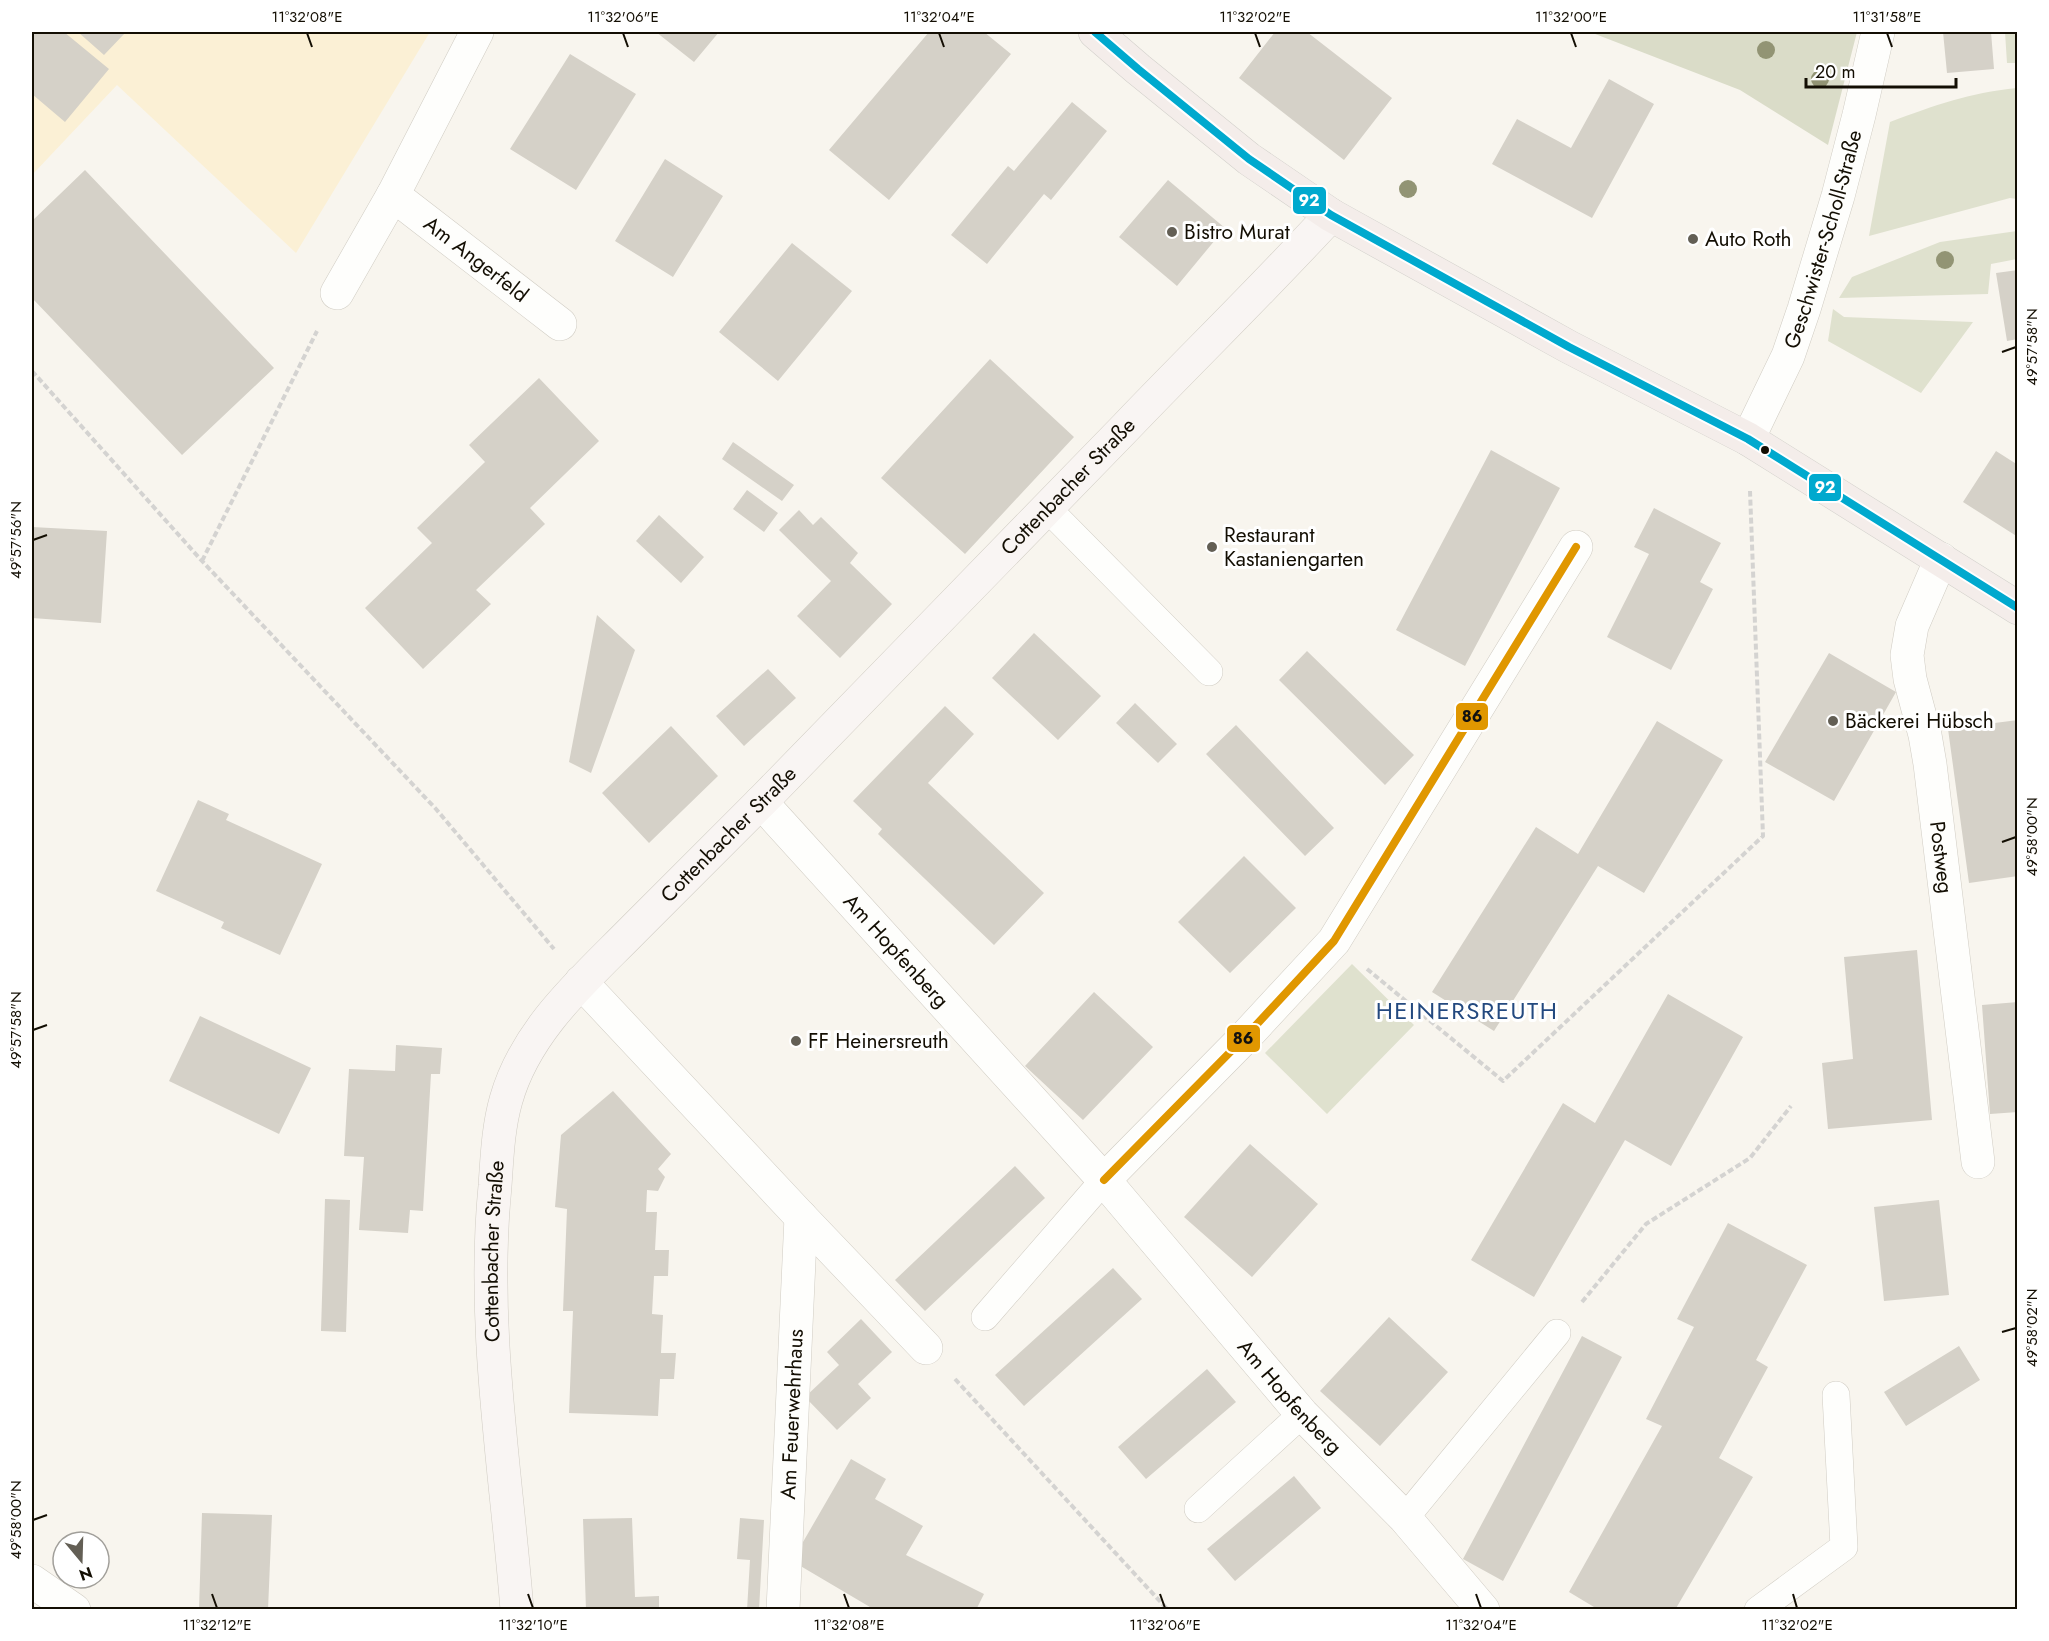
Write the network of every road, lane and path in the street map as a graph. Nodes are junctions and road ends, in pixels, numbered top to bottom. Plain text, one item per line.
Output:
1 (477, 32) edge
2 (1095, 32) edge
3 (1878, 32) edge
4 (393, 195) junction
5 (1331, 215) junction
6 (337, 293) joint
7 (560, 324) dead end
8 (32, 371) edge
9 (1748, 439) junction
10 (1047, 508) junction
11 (1576, 547) dead end
12 (1941, 559) junction
13 (202, 561) junction
14 (2018, 608) edge
15 (1209, 672) dead end
16 (761, 802) junction
17 (1334, 941) junction
18 (556, 951) dead end
19 (581, 982) junction
20 (1791, 1106) dead end
21 (1978, 1162) dead end
22 (1104, 1180) junction
23 (801, 1217) junction
24 (985, 1317) dead end
25 (1557, 1333) joint
26 (926, 1348) joint
27 (1836, 1395) dead end
28 (1302, 1414) junction
29 (1198, 1509) dead end
30 (1405, 1518) junction
31 (32, 1581) edge
32 (74, 1610) edge
33 (517, 1610) edge
34 (783, 1610) edge
35 (1168, 1610) edge
36 (1483, 1610) edge
37 (1758, 1610) edge

1 - 4 street
2 - 5 main road
3 - 9 street, Geschwister-Scholl-Straße
4 - 6 street
4 - 7 street, Am Angerfeld
5 - 9 main road
5 - 10 street, Cottenbacher Straße
6 - 13 path
8 - 13 path
9 - 12 main road
9 - 17 path
10 - 15 lane
10 - 16 street, Cottenbacher Straße
11 - 17 street
12 - 14 main road
12 - 21 street, Postweg
13 - 18 path
16 - 19 street, Cottenbacher Straße
16 - 22 street, Am Hopfenberg
17 - 22 street
19 - 23 street
19 - 33 street, Cottenbacher Straße
20 - 25 path
22 - 24 lane
22 - 28 street, Am Hopfenberg
23 - 26 street
23 - 34 street, Am Feuerwehrhaus
25 - 30 lane
26 - 35 path
27 - 37 lane
28 - 29 lane
28 - 30 street, Am Hopfenberg
30 - 36 street, Am Hopfenberg
31 - 32 street

